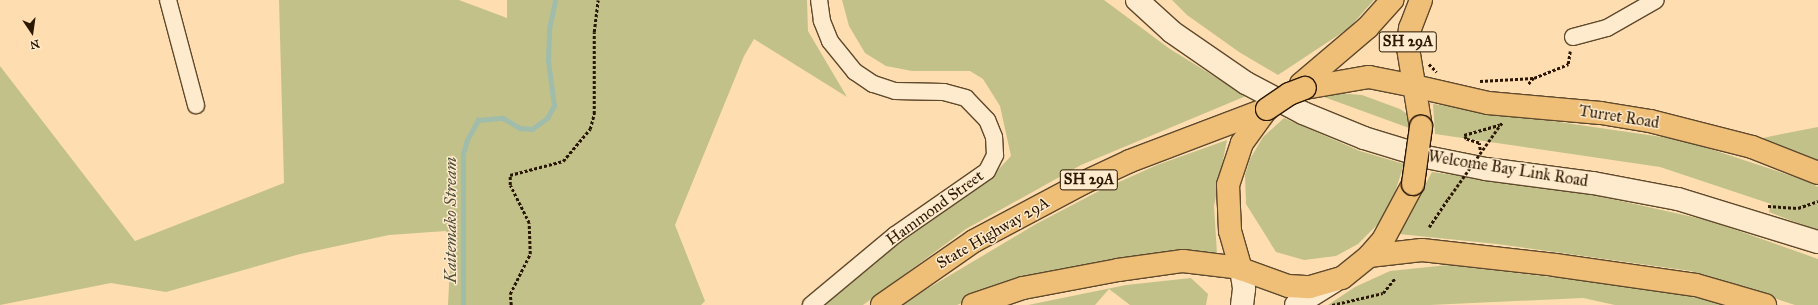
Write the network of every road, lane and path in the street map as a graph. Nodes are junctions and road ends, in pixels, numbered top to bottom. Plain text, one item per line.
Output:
1 (168, 0) edge
2 (598, 0) edge
3 (819, 0) edge
4 (1137, 0) edge
5 (1392, 0) edge
6 (1421, 0) edge
7 (1656, 0) edge
8 (1573, 38) dead end
9 (1426, 59) dead end
10 (1568, 64) dead end
11 (1443, 76) dead end
12 (1534, 78) junction
13 (1475, 82) dead end
14 (1528, 85) dead end
15 (1414, 86) junction
16 (1298, 89) junction
17 (196, 105) dead end
18 (1266, 109) junction
19 (1473, 151) dead end
20 (1480, 152) junction
21 (1488, 154) dead end
22 (1818, 173) edge
23 (1429, 227) dead end
24 (1818, 242) edge
25 (1370, 256) junction
26 (1241, 268) junction
27 (1395, 278) dead end
28 (1336, 281) junction
29 (511, 305) edge
30 (811, 305) edge
31 (882, 305) edge
32 (973, 305) edge
33 (1242, 305) edge
34 (1296, 305) edge
35 (1332, 305) edge
36 (1765, 305) edge

1 - 17 street
2 - 29 path
3 - 30 street, Hammond Street
4 - 24 main road, Welcome Bay Link Road
5 - 16 main road, SH 29A
6 - 15 main road, SH 29A
7 - 8 street
9 - 11 path
10 - 12 path
12 - 13 path
12 - 14 path
15 - 16 main road, SH 29A
15 - 22 main road, Turret Road
15 - 25 main road, SH 29A, bridge
16 - 18 main road, SH 29A, bridge
18 - 26 main road, SH 29A
18 - 31 main road, State Highway 29A / SH 29A
19 - 20 path
20 - 21 path
20 - 23 path, bridge
25 - 28 main road, SH 29A
25 - 36 main road
26 - 28 main road, SH 29A
26 - 32 main road, SH 29A
26 - 33 main road
27 - 35 path
28 - 34 main road

